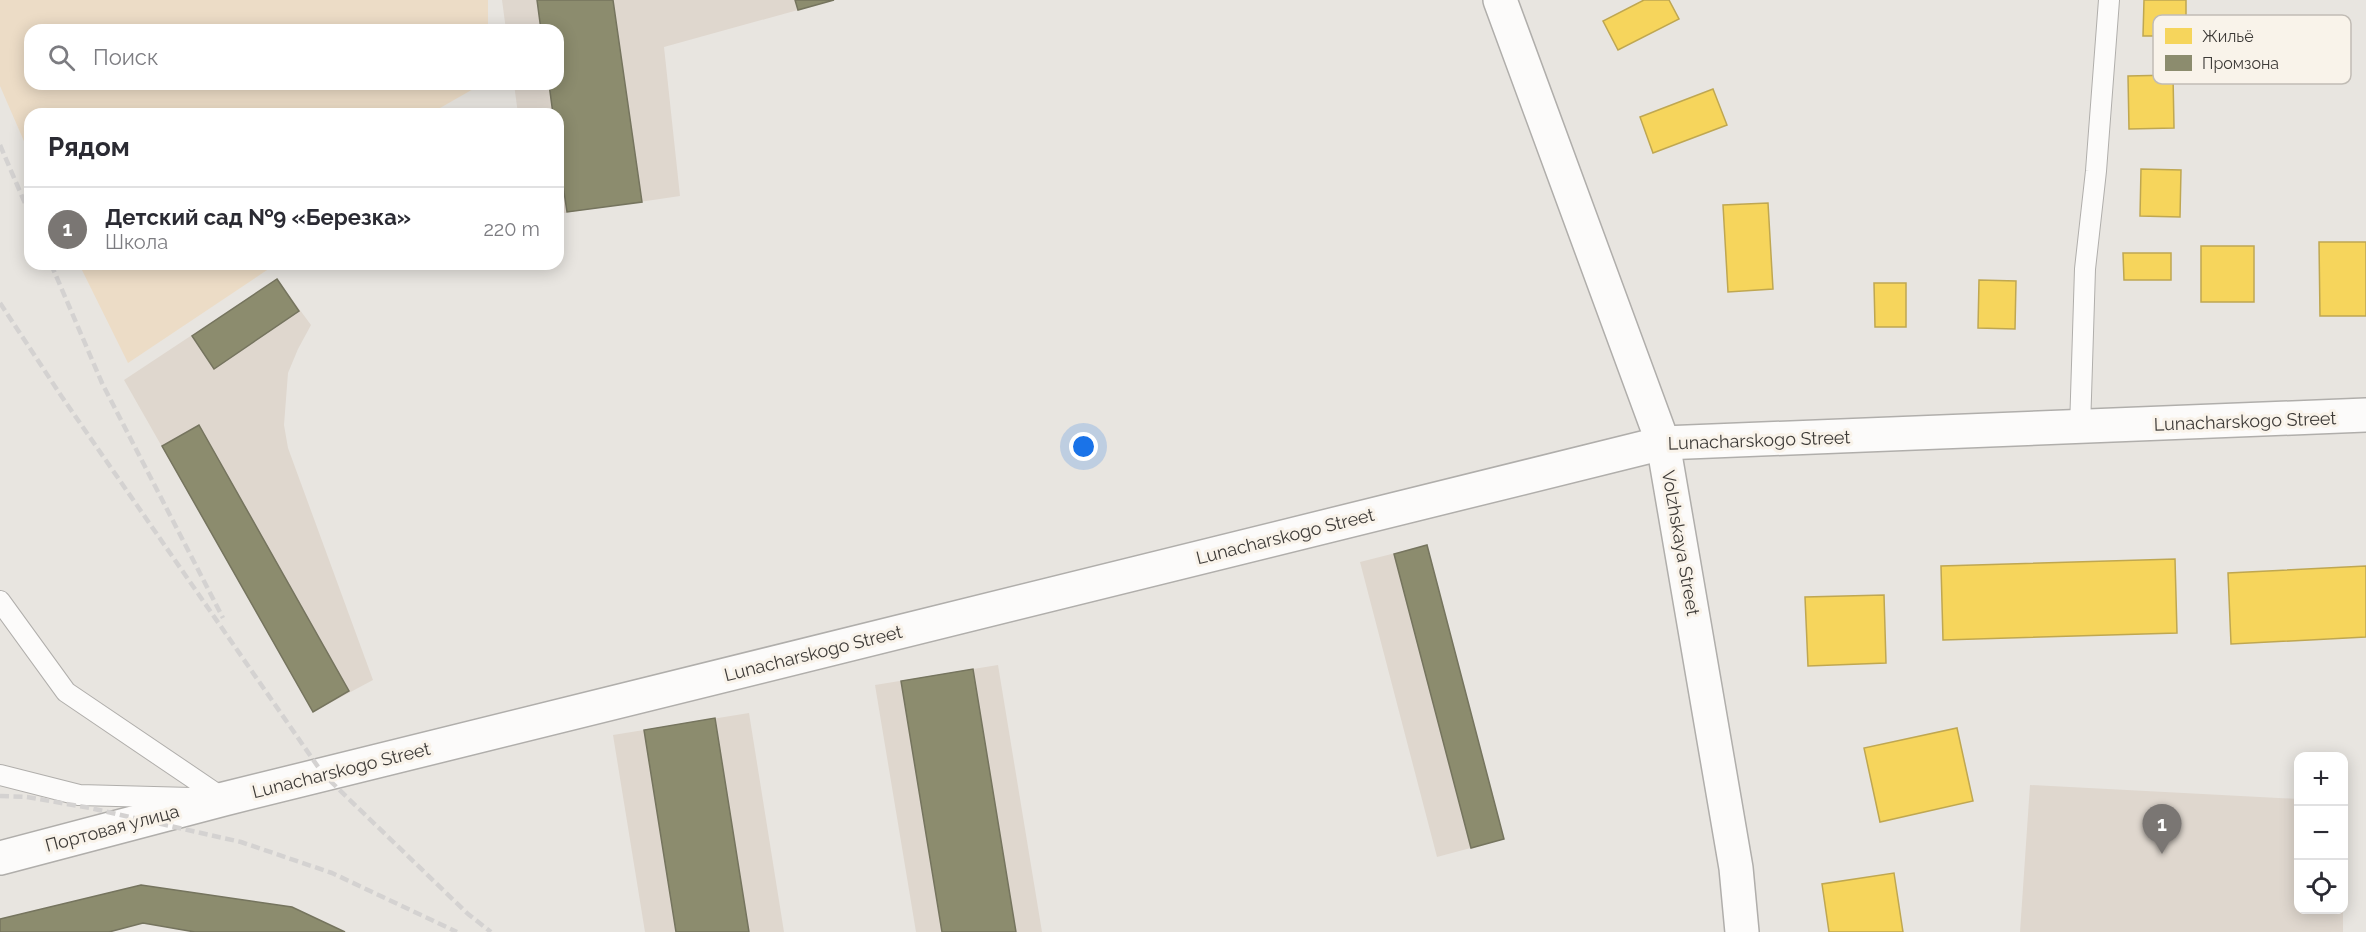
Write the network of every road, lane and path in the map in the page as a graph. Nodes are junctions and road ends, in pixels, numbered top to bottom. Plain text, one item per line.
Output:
1 (1500, 0) edge
2 (2109, 0) edge
3 (2366, 415) edge
4 (2080, 428) junction
5 (1663, 443) junction
6 (0, 602) edge
7 (0, 775) edge
8 (224, 799) junction
9 (0, 858) edge
10 (1742, 932) edge

1 - 5 street, Volzhskaya Street
2 - 4 lane
3 - 4 street, Lunacharskogo Street
4 - 5 street, Lunacharskogo Street
5 - 8 street, Lunacharskogo Street
5 - 10 street, Volzhskaya Street
6 - 8 lane
7 - 8 lane
8 - 9 street, Портовая улица

